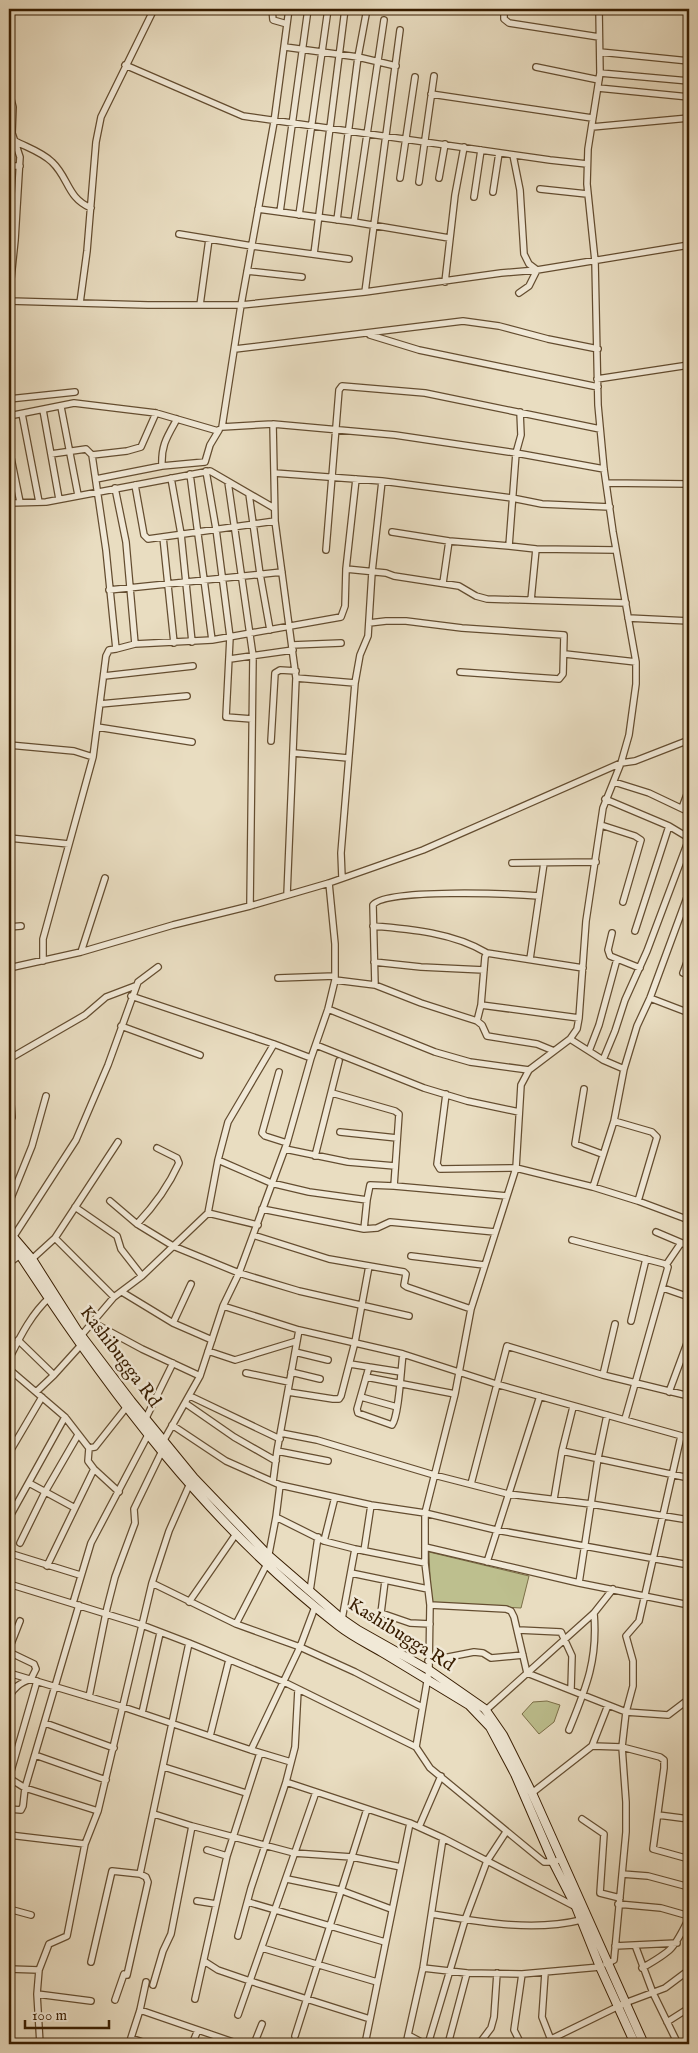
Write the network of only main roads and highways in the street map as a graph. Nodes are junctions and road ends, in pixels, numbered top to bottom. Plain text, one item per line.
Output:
1 (10, 1237) edge
2 (22, 1253) junction
3 (51, 1296) junction
4 (129, 1404) junction
5 (151, 1430) junction
6 (192, 1481) junction
7 (603, 1967) junction
8 (622, 2005) junction
9 (633, 2043) edge
10 (644, 2044) edge

1 - 2 main road, Kashibugga Rd
2 - 3 main road, Kashibugga Rd
2 - 3 main road, Kashibugga Rd
3 - 4 main road, Kashibugga Rd
4 - 5 main road, Kashibugga Rd
4 - 5 main road, Kashibugga Rd
5 - 6 main road, Kashibugga Rd
5 - 6 main road, Kashibugga Rd
6 - 7 main road, Kashibugga Rd
6 - 7 main road, Kashibugga Rd
7 - 8 main road, Kashibugga Rd
8 - 9 main road, Kashibugga Rd
8 - 10 main road, Kashibugga Rd

